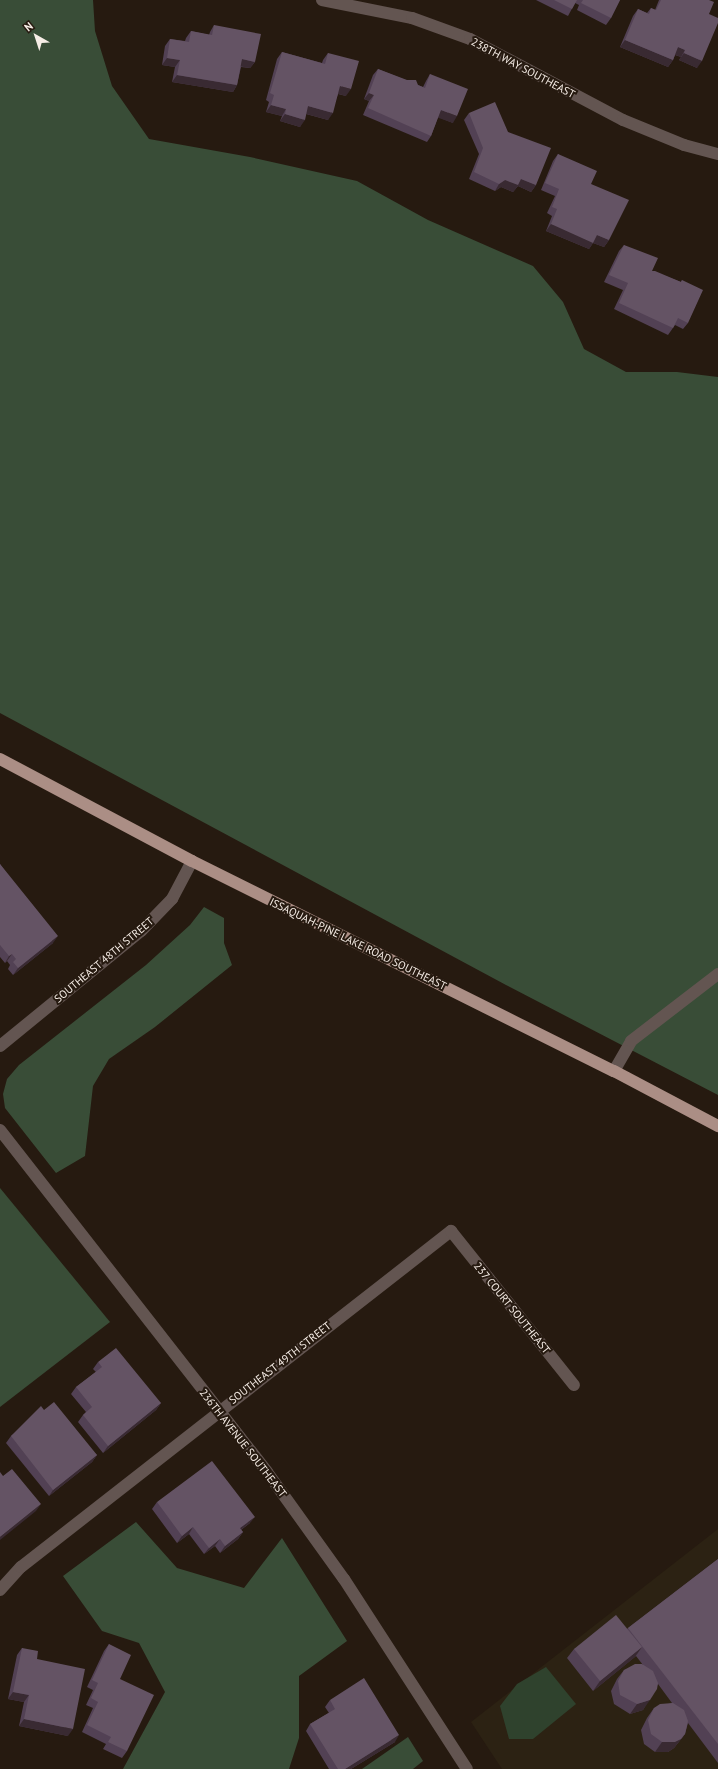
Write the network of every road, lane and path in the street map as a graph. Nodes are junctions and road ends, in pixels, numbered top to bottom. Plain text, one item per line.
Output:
1 (322, 0) edge
2 (718, 154) edge
3 (0, 759) edge
4 (192, 861) junction
5 (718, 974) edge
6 (0, 1046) edge
7 (614, 1071) junction
8 (718, 1126) edge
9 (0, 1130) edge
10 (451, 1231) joint
11 (574, 1385) dead end
12 (218, 1411) junction
13 (0, 1590) edge
14 (467, 1769) edge

1 - 2 street, 238TH WAY SOUTHEAST
3 - 4 main road, ISSAQUAH-PINE LAKE ROAD SOUTHEAST
4 - 6 street, SOUTHEAST 48TH STREET
4 - 7 main road, ISSAQUAH-PINE LAKE ROAD SOUTHEAST
5 - 7 street
7 - 8 main road, ISSAQUAH-PINE LAKE ROAD SOUTHEAST
9 - 12 street, 236TH AVENUE SOUTHEAST
10 - 11 street, 237 COURT SOUTHEAST
10 - 12 street, SOUTHEAST 49TH STREET
12 - 13 street, SOUTHEAST 49TH STREET
12 - 14 street, 236TH AVENUE SOUTHEAST

